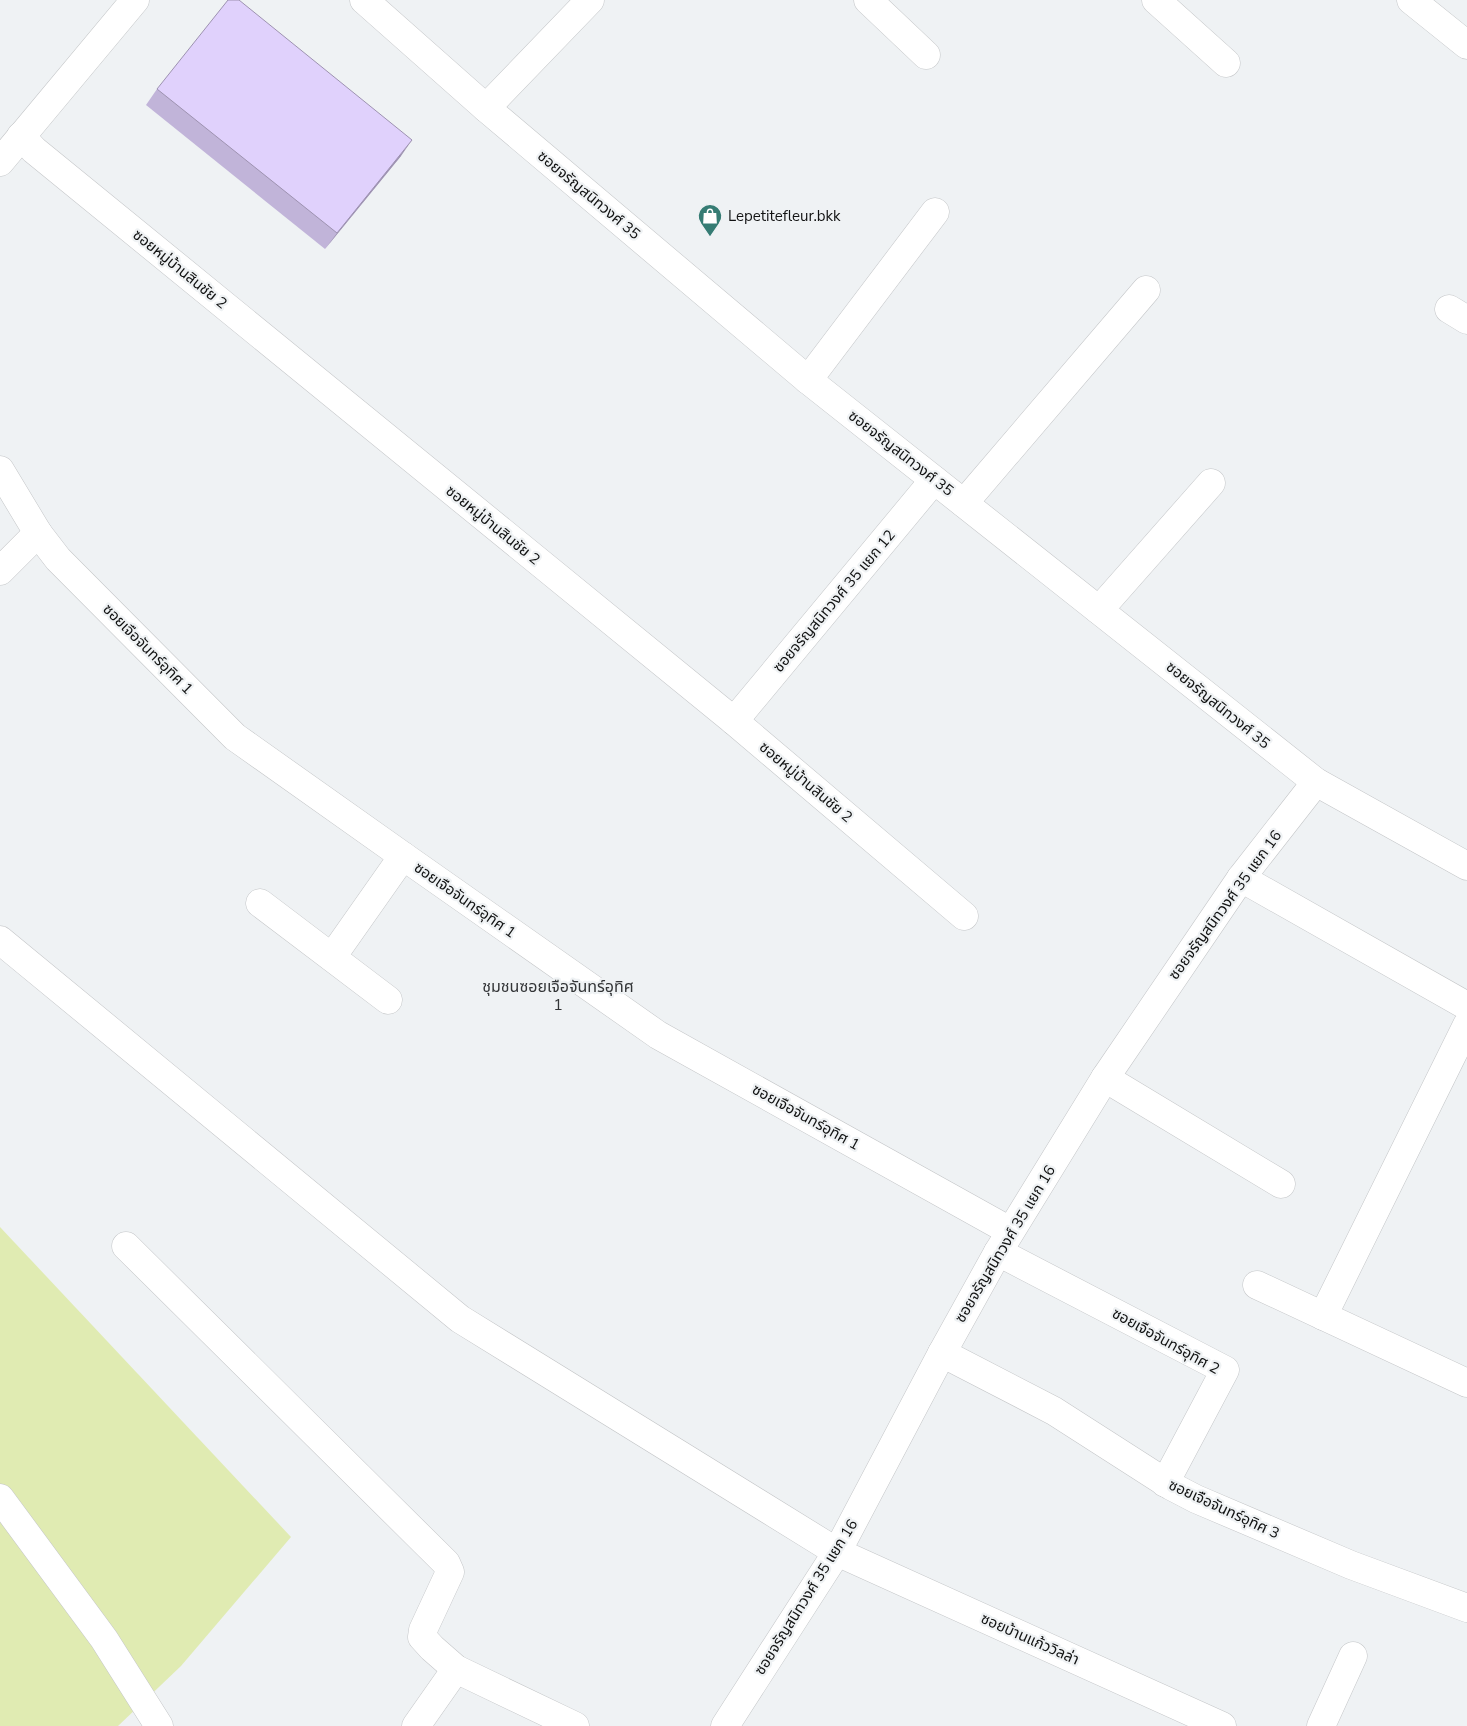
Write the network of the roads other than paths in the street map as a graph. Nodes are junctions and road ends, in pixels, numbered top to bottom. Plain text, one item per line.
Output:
1 (134, 0) edge
2 (590, 0) edge
3 (868, 0) edge
4 (1156, 0) edge
5 (1411, 0) edge
6 (376, 4) edge
7 (1467, 45) edge
8 (926, 55) dead end
9 (1226, 63) dead end
10 (486, 108) junction
11 (21, 136) junction
12 (0, 162) edge
13 (935, 212) dead end
14 (1146, 290) dead end
15 (808, 380) junction
16 (0, 470) edge
17 (934, 480) junction
18 (1211, 483) dead end
19 (964, 503) junction
20 (38, 533) junction
21 (0, 571) edge
22 (1099, 610) junction
23 (734, 721) junction
24 (1316, 782) junction
25 (403, 856) junction
26 (1467, 866) edge
27 (1241, 878) junction
28 (260, 903) dead end
29 (964, 916) dead end
30 (0, 940) edge
31 (332, 957) junction
32 (388, 1000) dead end
33 (1467, 1006) edge
34 (1467, 1025) edge
35 (1105, 1078) junction
36 (1281, 1184) dead end
37 (1004, 1242) junction
38 (126, 1246) dead end
39 (1257, 1285) dead end
40 (1323, 1316) junction
41 (942, 1353) junction
42 (1467, 1383) edge
43 (1165, 1483) junction
44 (0, 1498) edge
45 (837, 1552) junction
46 (1467, 1608) edge
47 (1353, 1656) dead end
48 (456, 1669) junction
49 (159, 1726) edge
50 (416, 1726) edge
51 (574, 1726) edge
52 (725, 1726) edge
53 (1222, 1726) edge
54 (1321, 1726) edge

1 - 11 street
2 - 10 street
3 - 8 street
4 - 9 street
5 - 7 street
6 - 10 street, ซอยจรัญสนิทวงศ์ 35
10 - 15 street, ซอยจรัญสนิทวงศ์ 35
11 - 12 street
11 - 23 street, ซอยหมู่บ้านสินชัย 2
13 - 15 street
14 - 19 street
15 - 17 street, ซอยจรัญสนิทวงศ์ 35
16 - 20 street, ซอยเจือจันทร์อุทิศ 1
17 - 19 street, ซอยจรัญสนิทวงศ์ 35
17 - 23 street, ซอยจรัญสนิทวงศ์ 35 แยก 12
18 - 22 street
19 - 22 street, ซอยจรัญสนิทวงศ์ 35
20 - 21 street
20 - 25 street, ซอยเจือจันทร์อุทิศ 1
22 - 24 street, ซอยจรัญสนิทวงศ์ 35
23 - 29 street, ซอยหมู่บ้านสินชัย 2
24 - 26 street, ซอยจรัญสนิทวงศ์ 35
24 - 27 street, ซอยจรัญสนิทวงศ์ 35 แยก 16
25 - 31 street
25 - 37 street, ซอยเจือจันทร์อุทิศ 1
27 - 33 street
27 - 35 street, ซอยจรัญสนิทวงศ์ 35 แยก 16
28 - 31 street
30 - 45 street, ซอยบ้านแก้ววิลล่า
31 - 32 street
34 - 40 street
35 - 36 street
35 - 37 street, ซอยจรัญสนิทวงศ์ 35 แยก 16
37 - 41 street, ซอยจรัญสนิทวงศ์ 35 แยก 16
37 - 43 street, ซอยเจือจันทร์อุทิศ 2
38 - 48 street
39 - 40 street
40 - 42 street
41 - 43 street, ซอยเจือจันทร์อุทิศ 3
41 - 45 street, ซอยจรัญสนิทวงศ์ 35 แยก 16
43 - 46 street, ซอยเจือจันทร์อุทิศ 3
44 - 49 street
45 - 52 street, ซอยจรัญสนิทวงศ์ 35 แยก 16
45 - 53 street, ซอยบ้านแก้ววิลล่า
47 - 54 street
48 - 50 street
48 - 51 street

